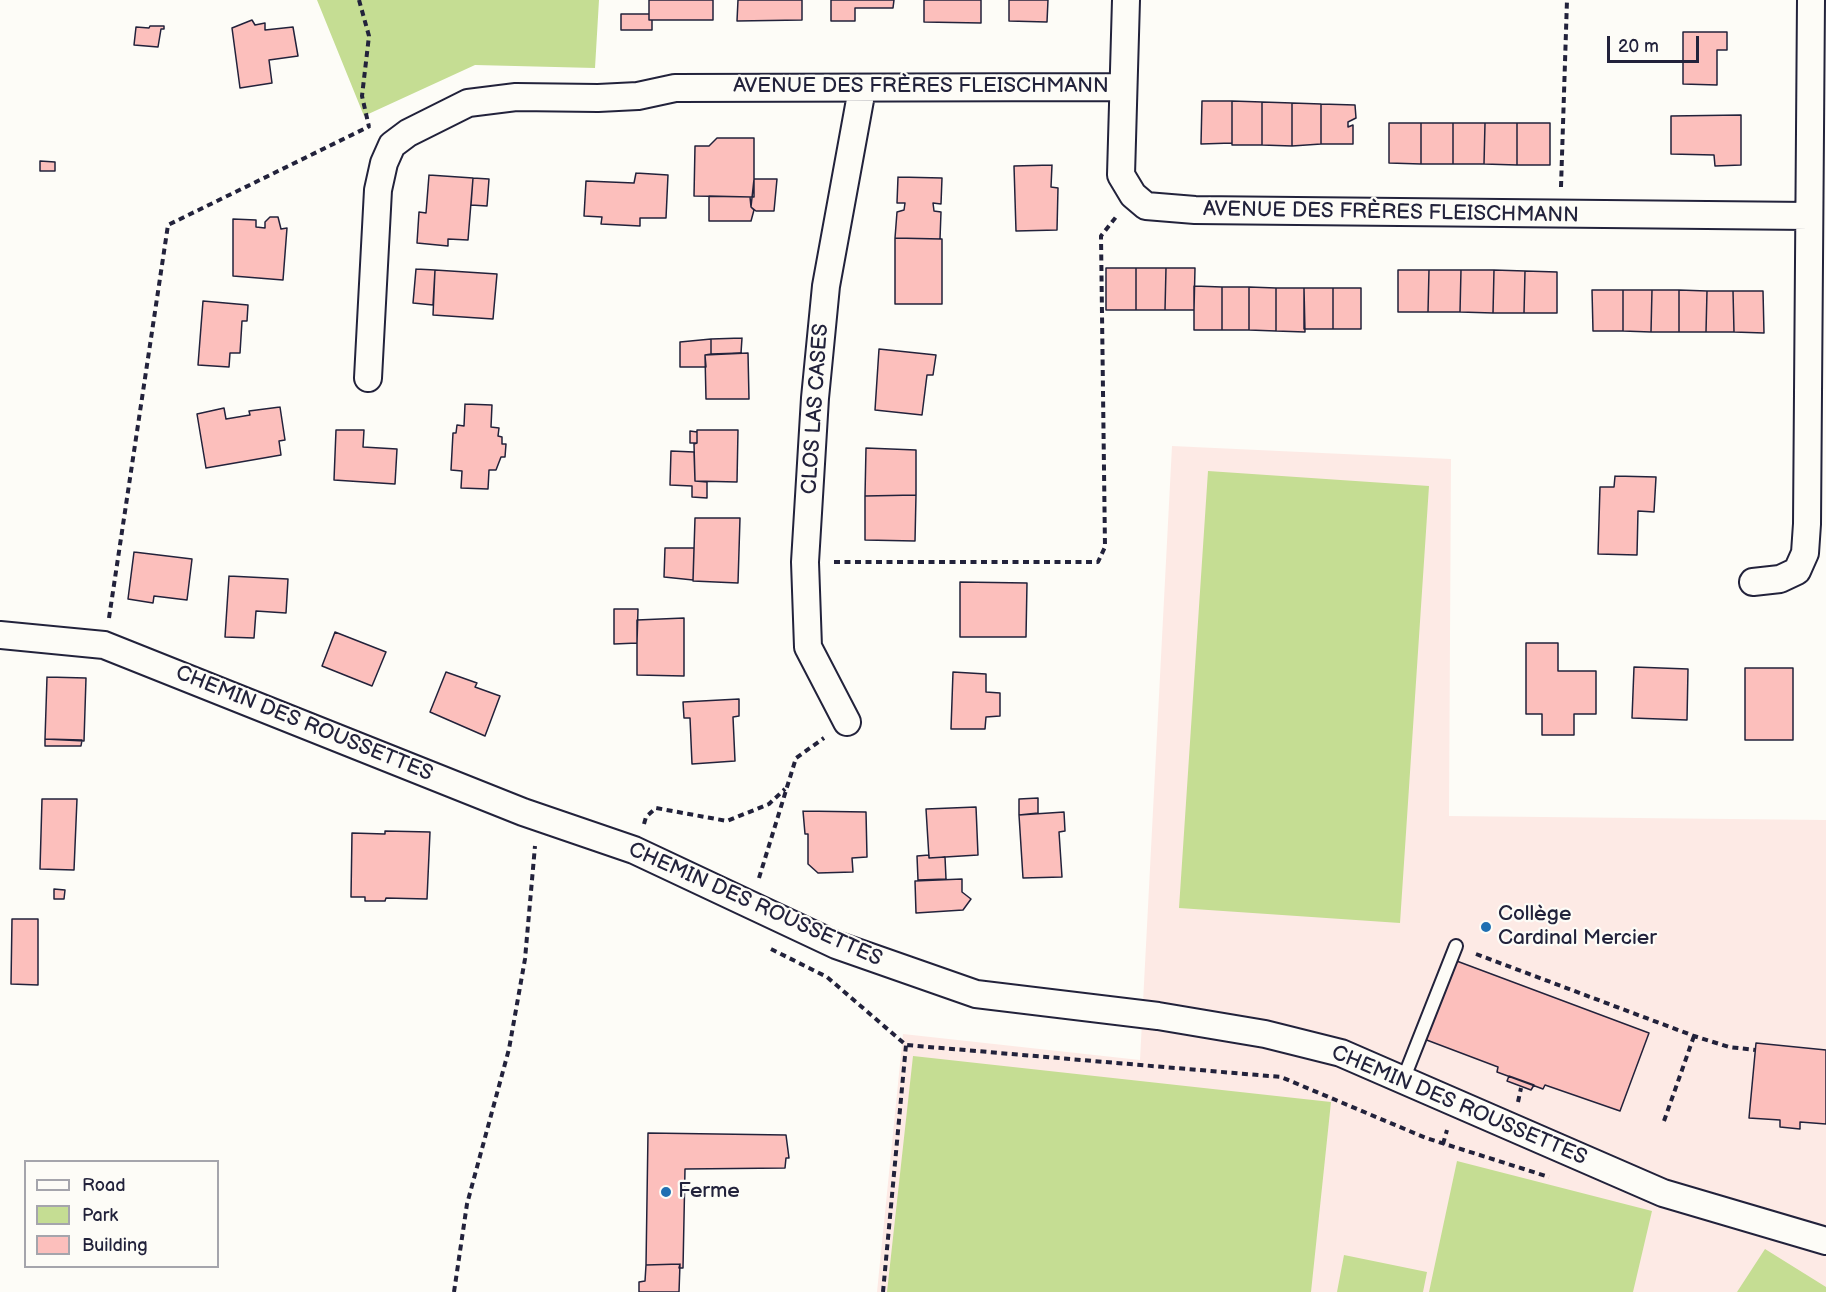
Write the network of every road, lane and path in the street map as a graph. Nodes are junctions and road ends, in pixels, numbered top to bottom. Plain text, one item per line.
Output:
1 (359, 0) edge
2 (1126, 0) edge
3 (1567, 0) edge
4 (1811, 0) edge
5 (1123, 87) junction
6 (862, 89) junction
7 (379, 122) dead end
8 (369, 127) junction
9 (1133, 195) junction
10 (1560, 215) junction
11 (1809, 216) junction
12 (368, 378) dead end
13 (805, 562) junction
14 (1753, 582) dead end
15 (0, 635) edge
16 (104, 645) junction
17 (847, 722) joint
18 (785, 789) junction
19 (523, 812) junction
20 (634, 850) junction
21 (751, 905) junction
22 (765, 945) dead end
23 (1456, 946) joint
24 (1694, 1036) junction
25 (906, 1045) junction
26 (1755, 1050) dead end
27 (1403, 1080) junction
28 (1521, 1088) dead end
29 (1518, 1100) dead end
30 (1664, 1121) dead end
31 (1550, 1177) dead end
32 (1826, 1242) edge
33 (454, 1292) edge
34 (883, 1292) edge

1 - 8 path
2 - 5 street
3 - 10 path
4 - 11 street
5 - 6 street, AVENUE DES FRÈRES FLEISCHMANN
5 - 9 street, AVENUE DES FRÈRES FLEISCHMANN
6 - 12 street, AVENUE DES FRÈRES FLEISCHMANN
6 - 13 street, CLOS LAS CASES
7 - 8 path
8 - 16 path
9 - 10 street, AVENUE DES FRÈRES FLEISCHMANN
9 - 13 path
10 - 11 street, AVENUE DES FRÈRES FLEISCHMANN
11 - 14 street
13 - 17 street, CLOS LAS CASES
15 - 16 street, CHEMIN DES ROUSSETTES
16 - 19 street, CHEMIN DES ROUSSETTES
17 - 18 path
18 - 20 path
18 - 21 path
19 - 20 street, CHEMIN DES ROUSSETTES
19 - 33 path
20 - 21 street, CHEMIN DES ROUSSETTES
21 - 27 street, CHEMIN DES ROUSSETTES
22 - 25 path
23 - 24 path
23 - 27 lane
24 - 26 path
24 - 30 path
25 - 31 path
25 - 34 path
27 - 32 street, CHEMIN DES ROUSSETTES
28 - 29 path

